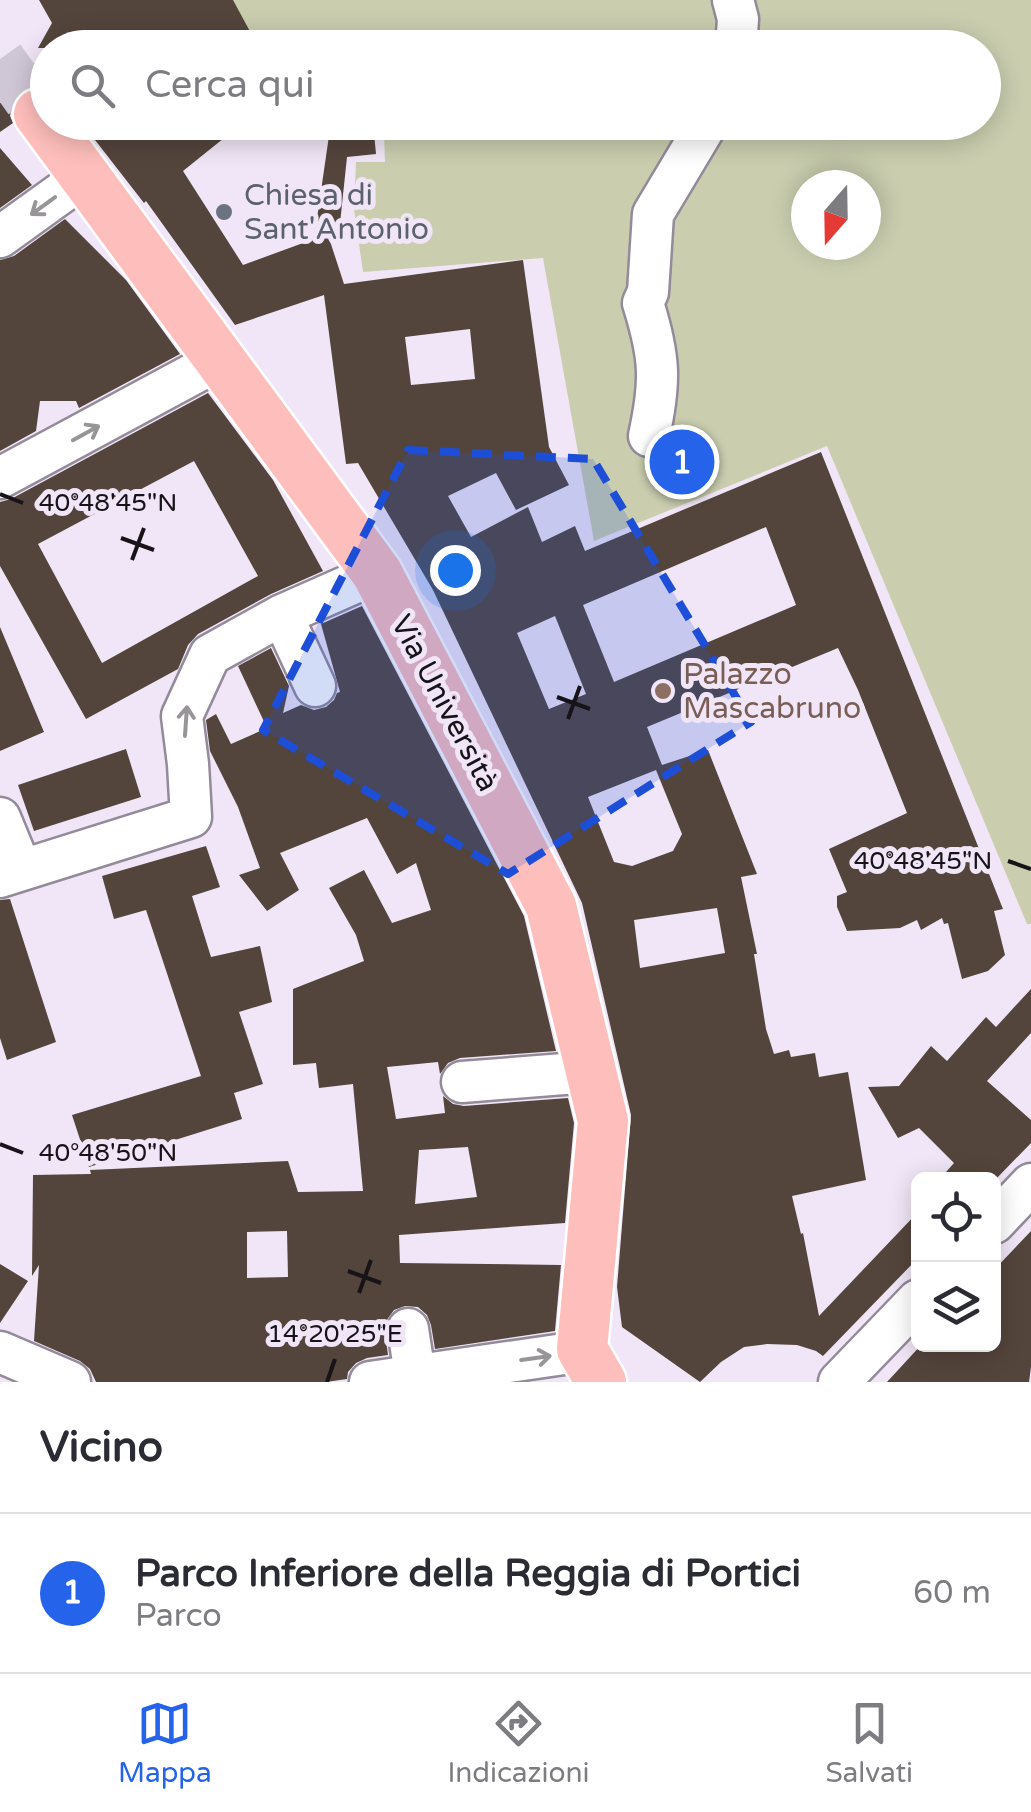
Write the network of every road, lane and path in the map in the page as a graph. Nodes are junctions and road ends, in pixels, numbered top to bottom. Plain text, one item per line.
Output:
1 (733, 0) edge
2 (737, 30) edge
3 (59, 140) edge
4 (697, 140) edge
5 (86, 175) junction
6 (0, 237) edge
7 (219, 360) junction
8 (649, 436) dead end
9 (0, 478) edge
10 (377, 573) junction
11 (282, 616) junction
12 (316, 686) dead end
13 (0, 818) edge
14 (10, 873) edge
15 (590, 1072) junction
16 (462, 1082) dead end
17 (1031, 1184) edge
18 (1001, 1216) edge
19 (911, 1307) edge
20 (408, 1329) dead end
21 (0, 1352) edge
22 (591, 1365) edge
23 (415, 1375) junction
24 (70, 1382) edge
25 (370, 1382) edge
26 (839, 1382) edge

1 - 2 street
3 - 5 main road, Via Università
4 - 8 street
5 -> 6 street
5 - 7 main road, Via Università
9 -> 7 street
7 - 10 main road, Via Università
10 - 11 street
10 - 15 main road, Via Università
11 - 12 street
14 -> 11 street
13 - 14 street
15 - 16 street
15 - 22 main road, Via Università
17 - 18 street
19 - 26 street
20 - 23 street
21 - 24 street
23 -> 22 street
23 - 25 street

